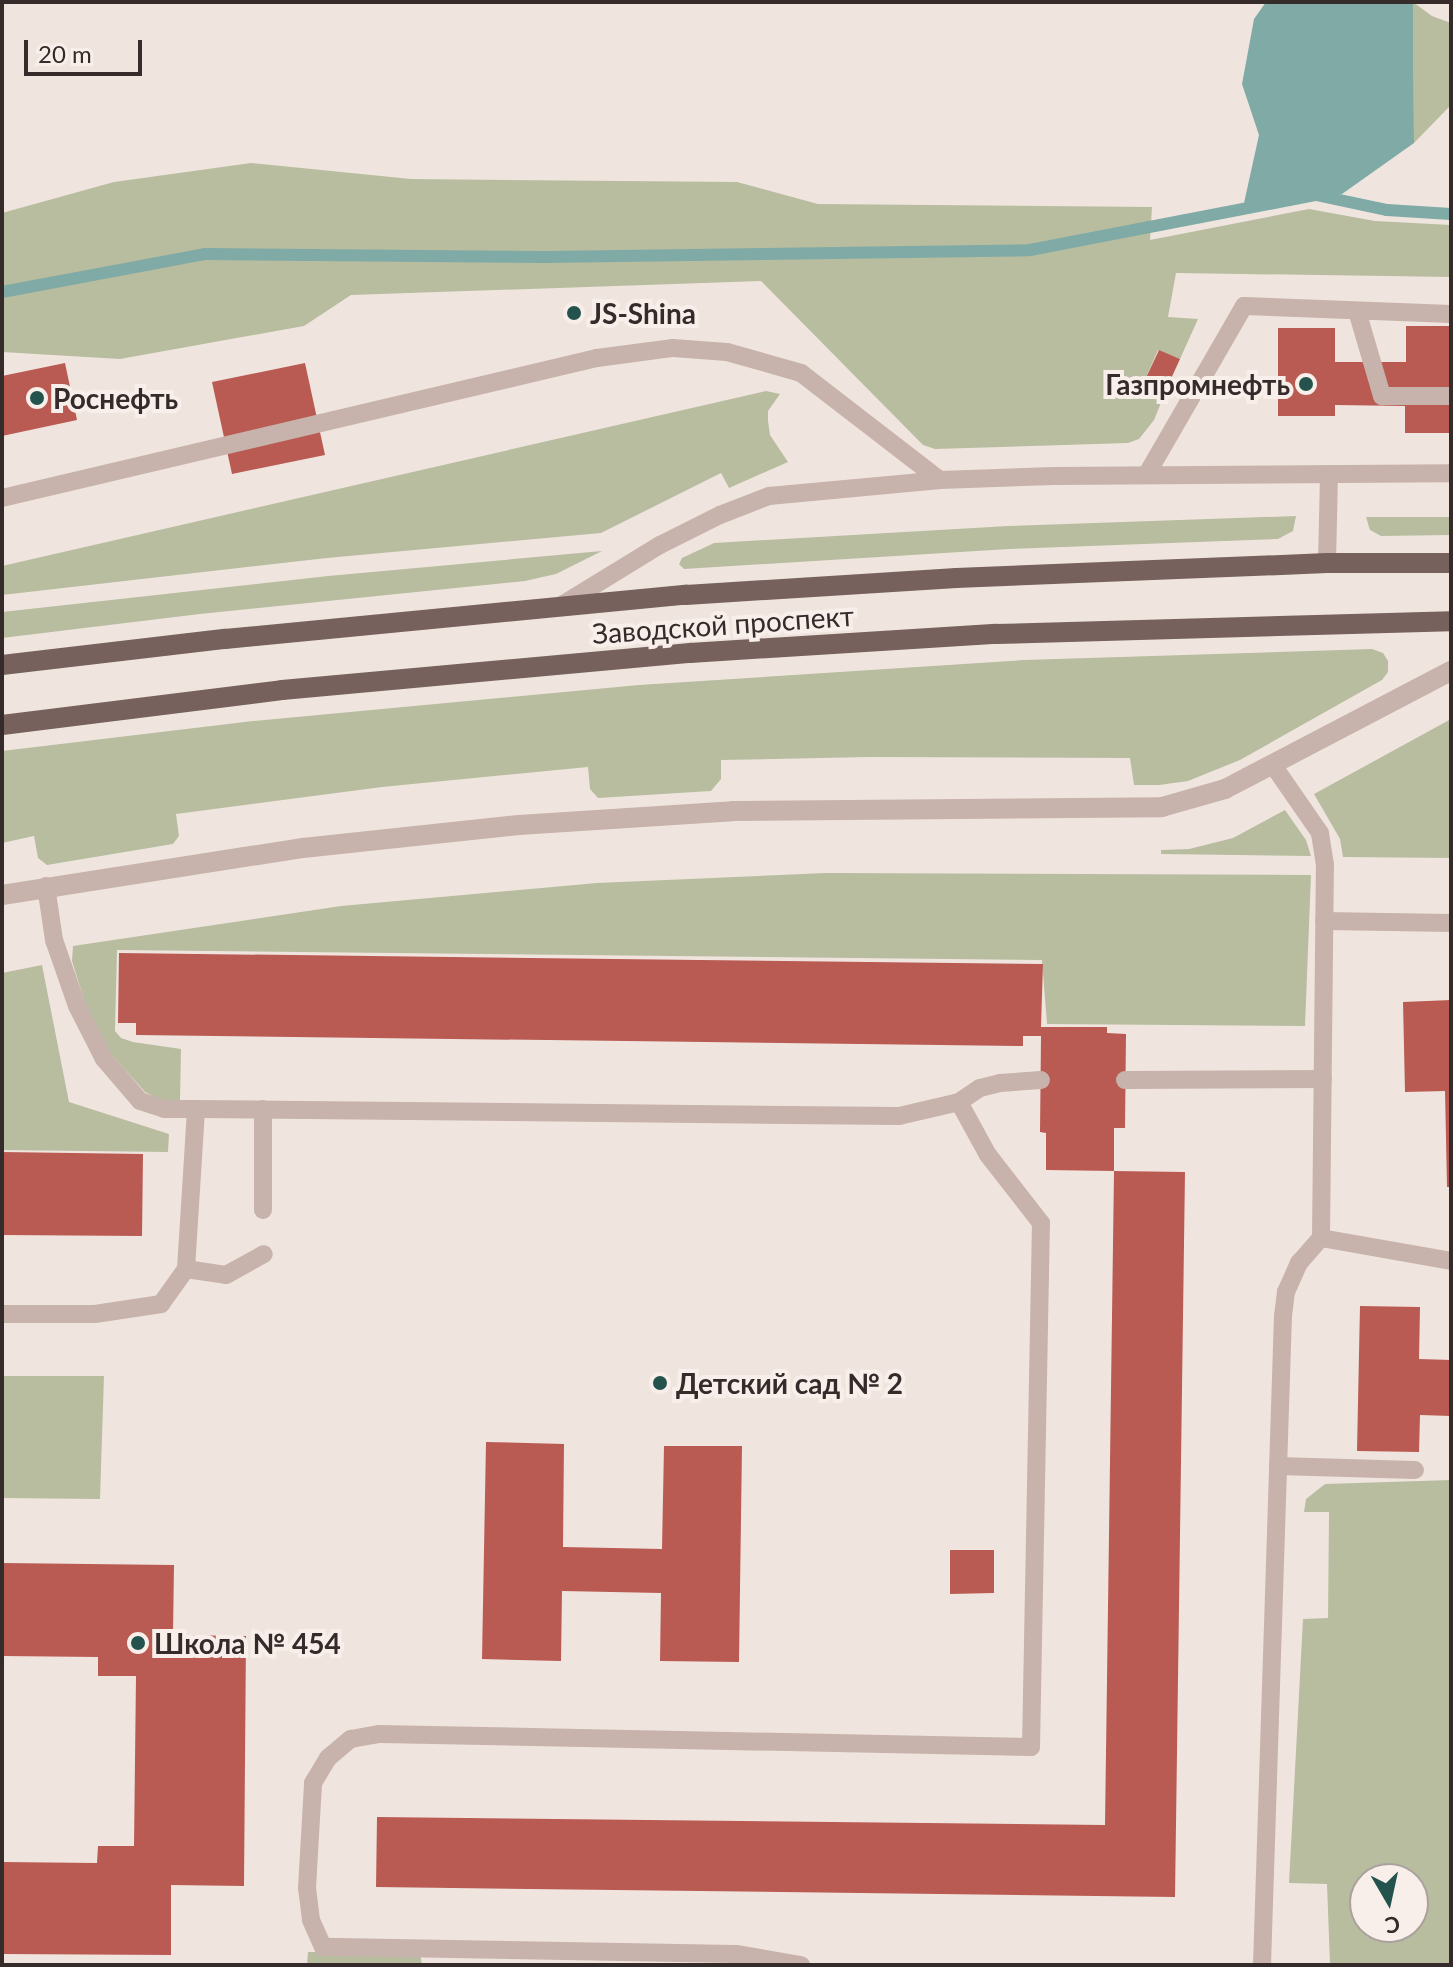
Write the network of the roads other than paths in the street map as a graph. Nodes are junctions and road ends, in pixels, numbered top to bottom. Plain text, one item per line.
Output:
1 (1357, 311) junction
2 (1451, 314) edge
3 (1451, 396) edge
4 (1451, 473) edge
5 (1147, 474) junction
6 (1329, 474) junction
7 (940, 480) junction
8 (2, 498) edge
9 (1327, 563) junction
10 (1451, 563) edge
11 (562, 605) junction
12 (1451, 621) edge
13 (2, 665) edge
14 (1451, 671) edge
15 (2, 725) edge
16 (1273, 765) junction
17 (46, 886) junction
18 (2, 895) edge
19 (1324, 921) junction
20 (1451, 923) edge
21 (1323, 1079) junction
22 (1041, 1080) dead end
23 (1125, 1080) dead end
24 (959, 1102) junction
25 (196, 1109) junction
26 (263, 1109) junction
27 (263, 1210) dead end
28 (1321, 1238) junction
29 (264, 1254) dead end
30 (1451, 1261) edge
31 (186, 1269) junction
32 (2, 1314) edge
33 (1278, 1466) junction
34 (1415, 1470) dead end
35 (801, 1965) edge
36 (1262, 1965) edge

1 - 2 lane
1 - 3 lane
1 - 5 lane
4 - 6 lane
5 - 6 lane
5 - 7 lane
6 - 9 lane
7 - 8 lane
7 - 11 lane
9 - 10 main road, Заводской проспект
9 - 11 main road, Заводской проспект
11 - 13 main road, Заводской проспект
12 - 15 main road, Заводской проспект
14 - 16 street
16 - 17 street
16 - 19 lane
17 - 18 street
17 - 25 lane
19 - 20 lane
19 - 21 lane
21 - 23 lane
21 - 28 lane
22 - 24 lane
24 - 26 lane
24 - 35 lane
25 - 26 lane
25 - 31 lane
26 - 27 lane
28 - 30 lane
28 - 33 lane
29 - 31 lane
31 - 32 lane
33 - 34 lane
33 - 36 lane

